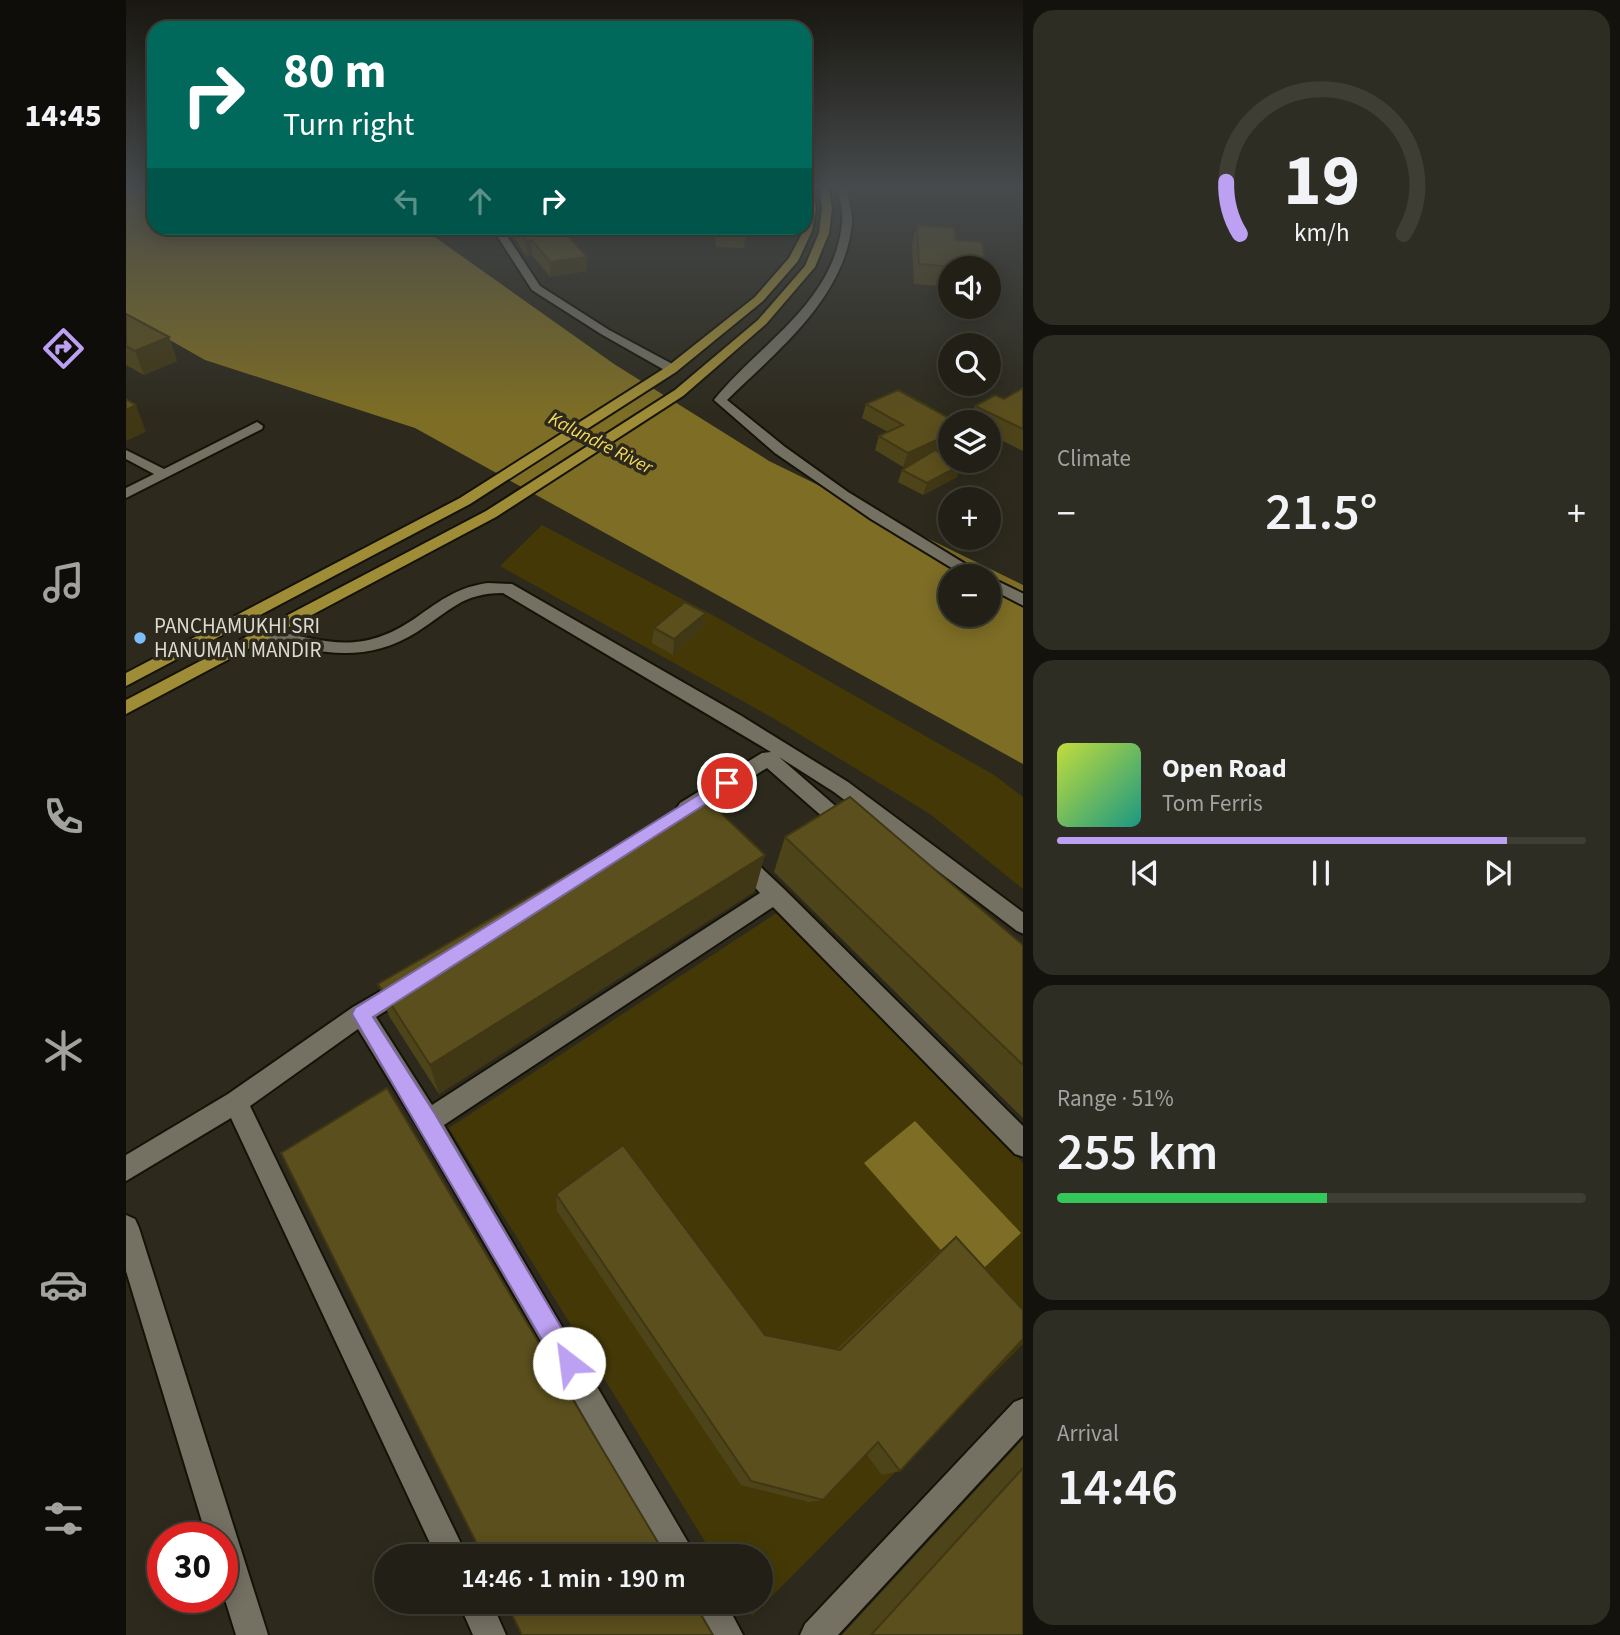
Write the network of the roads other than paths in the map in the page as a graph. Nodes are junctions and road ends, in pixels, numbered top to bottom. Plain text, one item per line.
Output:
1 (517, 262) edge
2 (792, 262) edge
3 (812, 262) edge
4 (837, 262) edge
5 (672, 369) junction
6 (257, 426) dead end
7 (126, 454) edge
8 (164, 474) junction
9 (126, 494) edge
10 (955, 564) edge
11 (1001, 589) edge
12 (1023, 601) edge
13 (268, 634) junction
14 (126, 680) edge
15 (126, 708) edge
16 (706, 827) edge
17 (860, 838) edge
18 (726, 847) edge
19 (776, 894) junction
20 (1023, 925) edge
21 (419, 977) edge
22 (361, 1014) junction
23 (236, 1102) junction
24 (428, 1121) junction
25 (1023, 1145) edge
26 (126, 1170) edge
27 (126, 1228) edge
28 (1023, 1412) edge
29 (446, 1544) edge
30 (674, 1544) edge
31 (480, 1614) edge
32 (715, 1614) edge
33 (252, 1635) edge
34 (490, 1635) edge
35 (727, 1635) edge
36 (816, 1635) edge

1 - 5 street
2 - 5 highway
3 - 13 highway
4 - 10 street
5 - 14 highway
6 - 8 street
7 - 8 street
8 - 9 street
11 - 12 street
13 - 15 highway
13 - 20 street
16 - 17 street
18 - 19 street
19 - 24 street
19 - 25 street
21 - 22 street
22 - 23 street
22 - 24 street
23 - 26 street
23 - 29 street
24 - 30 street
27 - 33 street
28 - 36 street
31 - 34 street
32 - 35 street

